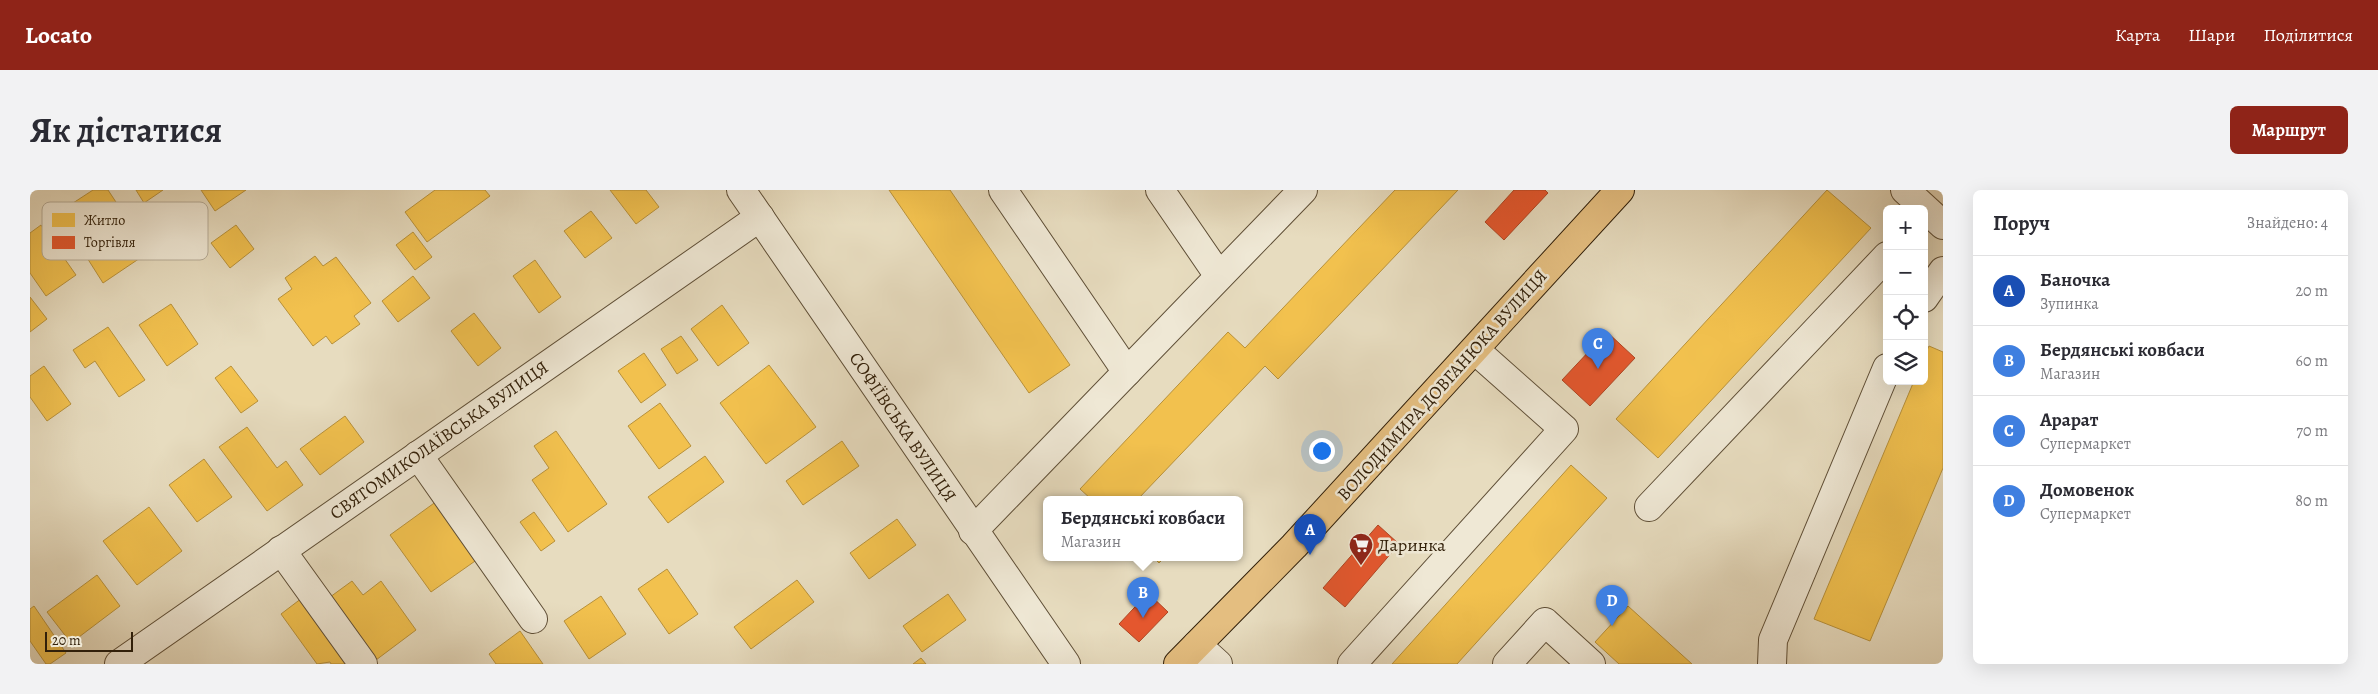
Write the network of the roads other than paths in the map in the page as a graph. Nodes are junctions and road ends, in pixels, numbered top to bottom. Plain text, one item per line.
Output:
1 (741, 190) edge
2 (1003, 190) edge
3 (1160, 190) edge
4 (1303, 190) edge
5 (1620, 190) edge
6 (1905, 190) edge
7 (760, 217) junction
8 (1932, 218) edge
9 (1883, 260) edge
10 (1943, 271) edge
11 (1219, 276) junction
12 (1926, 295) edge
13 (1475, 350) junction
14 (1127, 372) junction
15 (1883, 377) edge
16 (418, 456) junction
17 (1649, 507) dead end
18 (973, 531) junction
19 (281, 550) junction
20 (533, 619) dead end
21 (1196, 645) junction
22 (119, 664) edge
23 (363, 664) edge
24 (1066, 664) edge
25 (1178, 664) edge
26 (1218, 664) edge
27 (1352, 664) edge
28 (1507, 664) edge
29 (1591, 664) edge
30 (1772, 664) edge

1 - 7 street, СОФІЇВСЬКА ВУЛИЦЯ
2 - 14 street
3 - 11 street
4 - 11 street
5 - 13 main road, ВОЛОДИМИРА ДОВГАНЮКА ВУЛИЦЯ
6 - 8 street
7 - 16 street, СВЯТОМИКОЛАЇВСЬКА ВУЛИЦЯ
7 - 18 street, СОФІЇВСЬКА ВУЛИЦЯ
9 - 17 street
10 - 12 street
11 - 14 street
13 - 21 main road, ВОЛОДИМИРА ДОВГАНЮКА ВУЛИЦЯ
13 - 27 street
14 - 18 street
15 - 30 street
16 - 19 street, СВЯТОМИКОЛАЇВСЬКА ВУЛИЦЯ
16 - 20 street
18 - 24 street, СОФІЇВСЬКА ВУЛИЦЯ
19 - 22 street, СВЯТОМИКОЛАЇВСЬКА ВУЛИЦЯ
19 - 23 street
21 - 25 main road, ВОЛОДИМИРА ДОВГАНЮКА ВУЛИЦЯ
21 - 26 street
28 - 29 street

